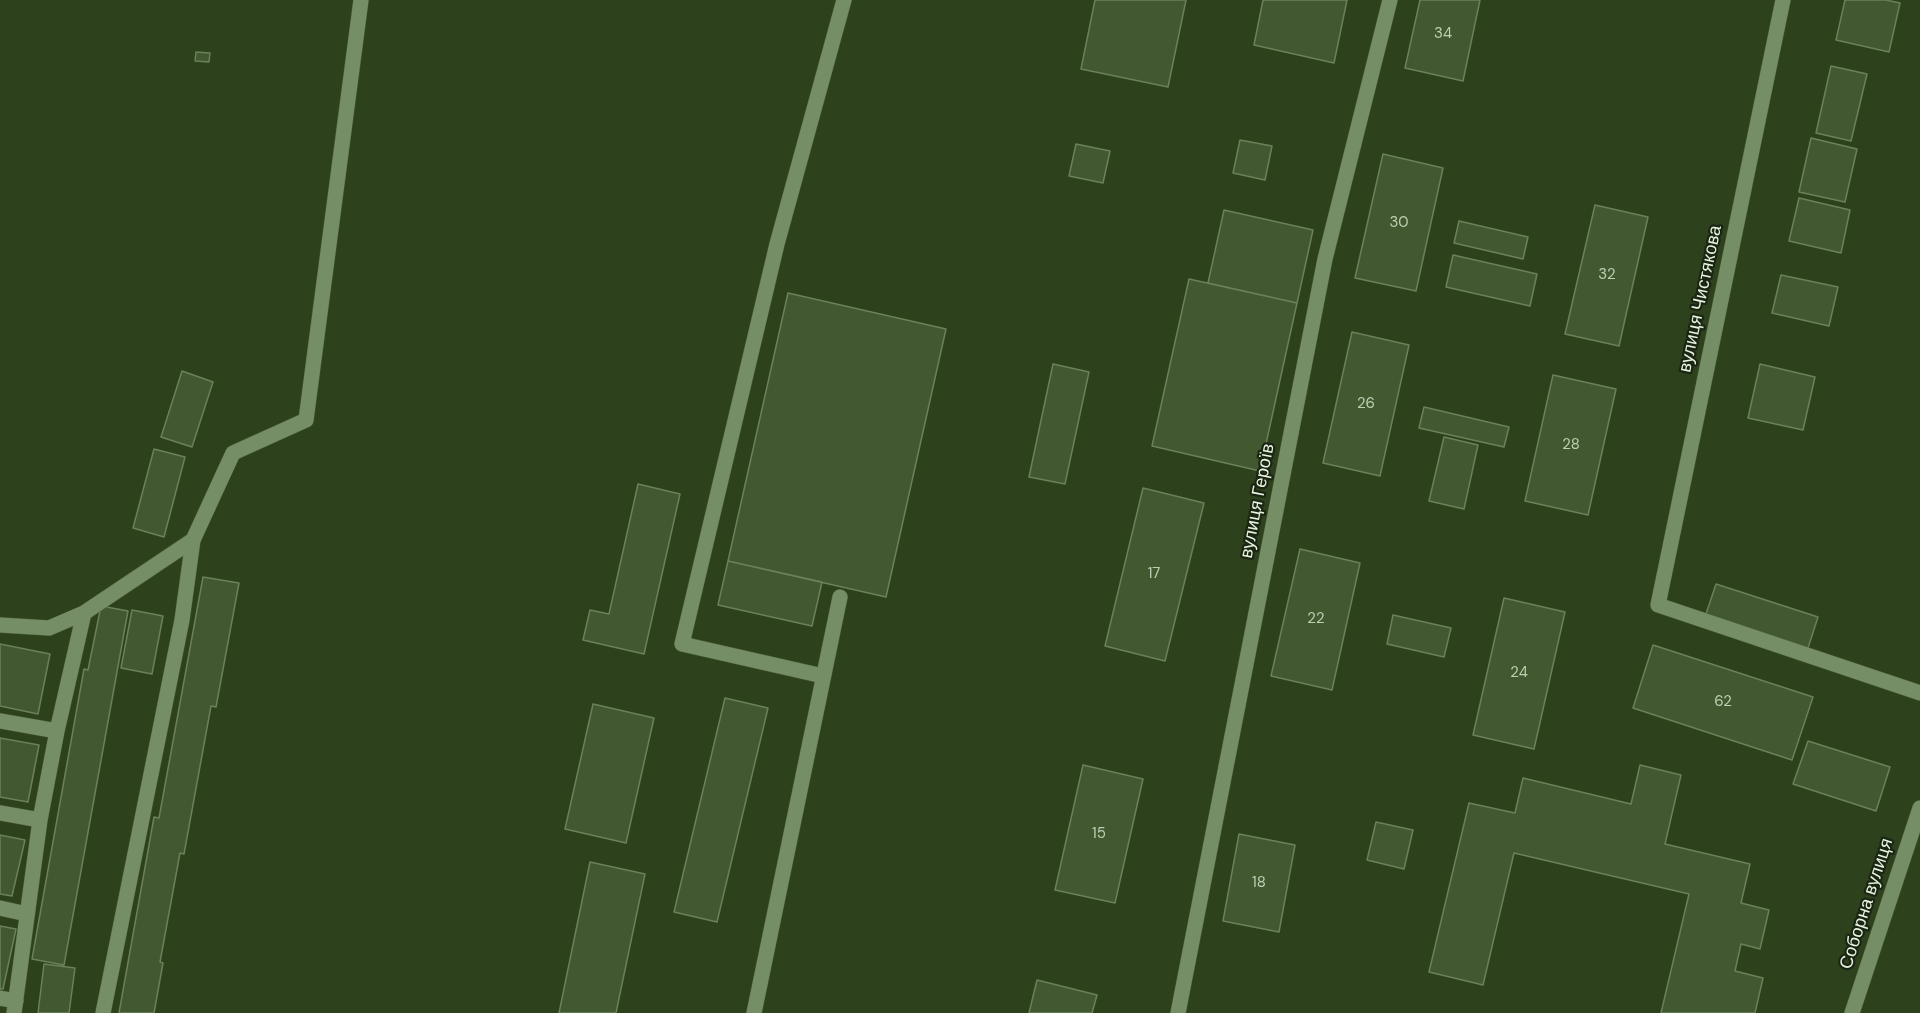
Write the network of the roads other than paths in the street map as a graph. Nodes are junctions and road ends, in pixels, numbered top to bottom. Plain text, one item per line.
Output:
1 (361, 0) edge
2 (844, 0) edge
3 (1390, 0) edge
4 (1783, 0) edge
5 (193, 540) junction
6 (840, 597) dead end
7 (84, 613) junction
8 (0, 625) edge
9 (823, 676) junction
10 (1920, 693) edge
11 (0, 721) edge
12 (57, 731) junction
13 (1920, 808) edge
14 (0, 813) edge
15 (40, 820) junction
16 (0, 908) edge
17 (27, 914) junction
18 (0, 998) edge
19 (15, 1007) edge
20 (103, 1013) edge
21 (754, 1013) edge
22 (1178, 1013) edge
23 (1852, 1013) edge

1 - 5 street
2 - 9 street
3 - 22 street, вулиця Героїв
4 - 10 street, вулиця Чистякова
5 - 7 street
5 - 20 street
6 - 9 street
7 - 8 street
7 - 12 street
9 - 21 street
11 - 12 street
12 - 15 street
13 - 23 street, Соборна вулиця
14 - 15 street
15 - 17 street
16 - 17 street
17 - 19 street
18 - 19 street

